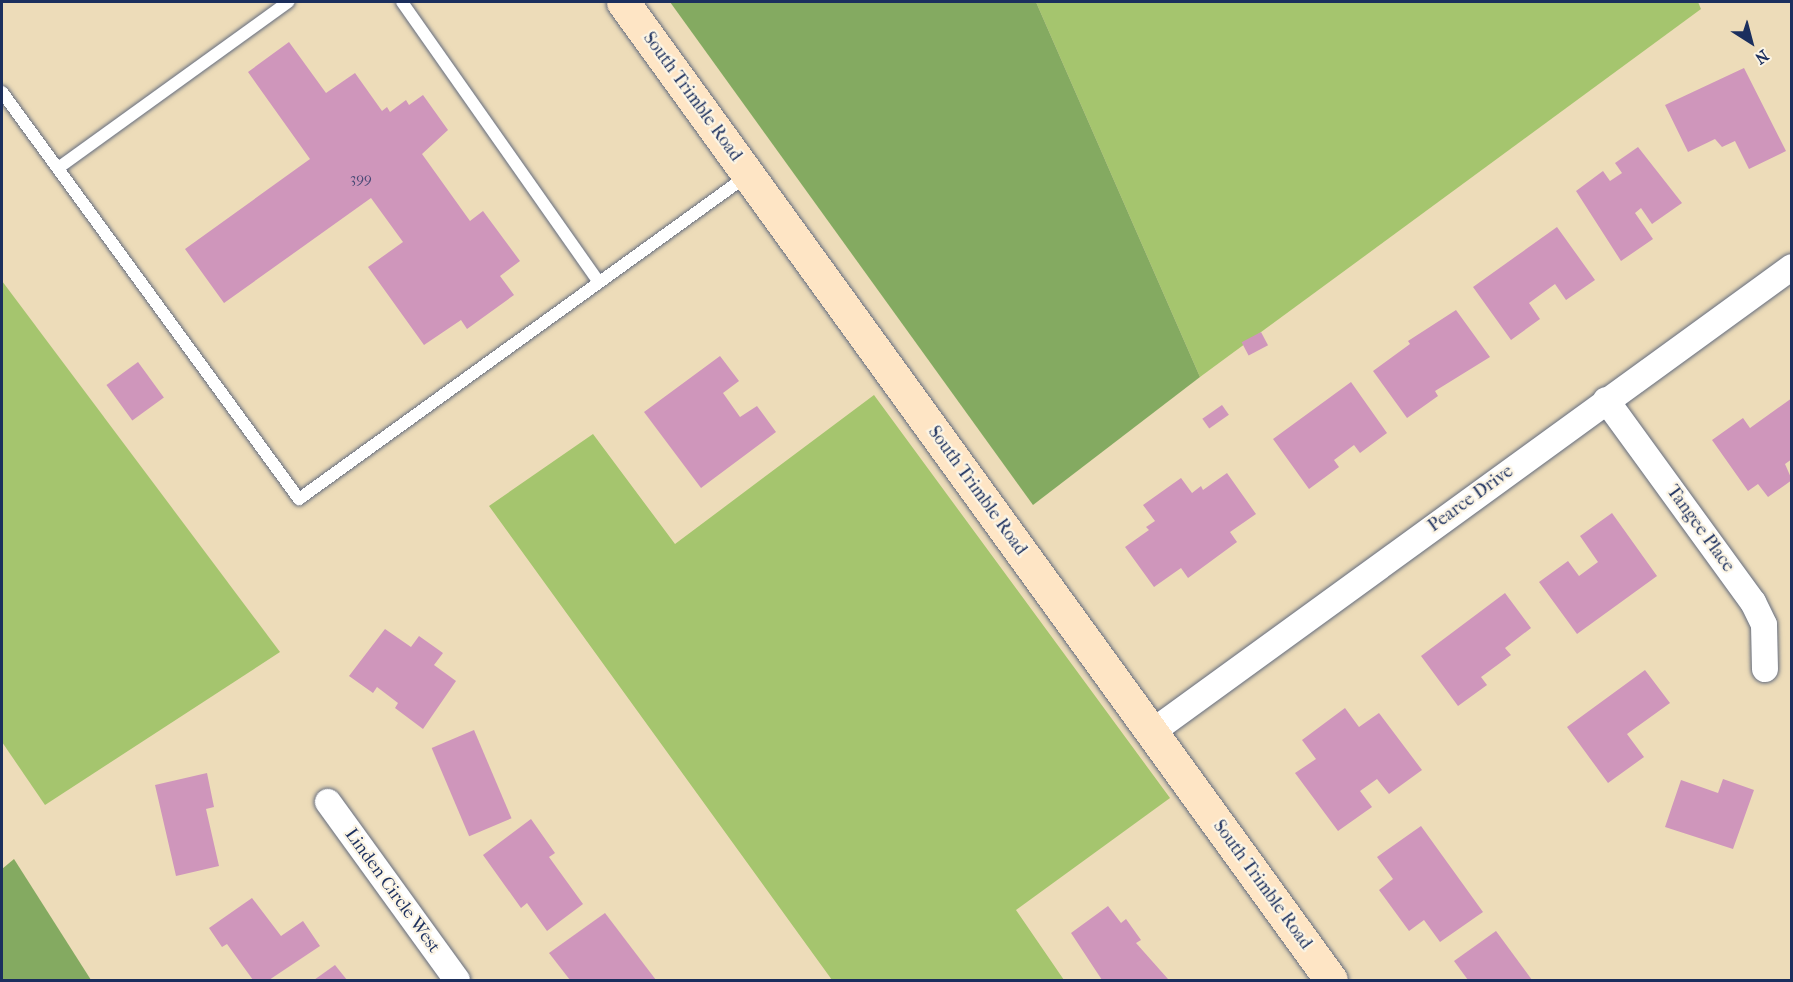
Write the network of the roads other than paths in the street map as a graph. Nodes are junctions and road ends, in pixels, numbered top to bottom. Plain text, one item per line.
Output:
1 (402, 2) edge
2 (623, 2) edge
3 (284, 3) edge
4 (2, 92) edge
5 (58, 168) junction
6 (748, 175) junction
7 (1791, 267) edge
8 (599, 282) junction
9 (1606, 400) junction
10 (1766, 669) dead end
11 (1152, 732) junction
12 (328, 802) dead end
13 (457, 981) edge
14 (1331, 981) edge

1 - 8 lane
2 - 6 main road, South Trimble Road
3 - 5 lane
4 - 5 lane
5 - 8 lane
6 - 8 lane
6 - 11 main road, South Trimble Road
7 - 9 street, Pearce Drive
9 - 10 street, Tangee Place
9 - 11 street, Pearce Drive
11 - 14 main road, South Trimble Road
12 - 13 street, Linden Circle West

